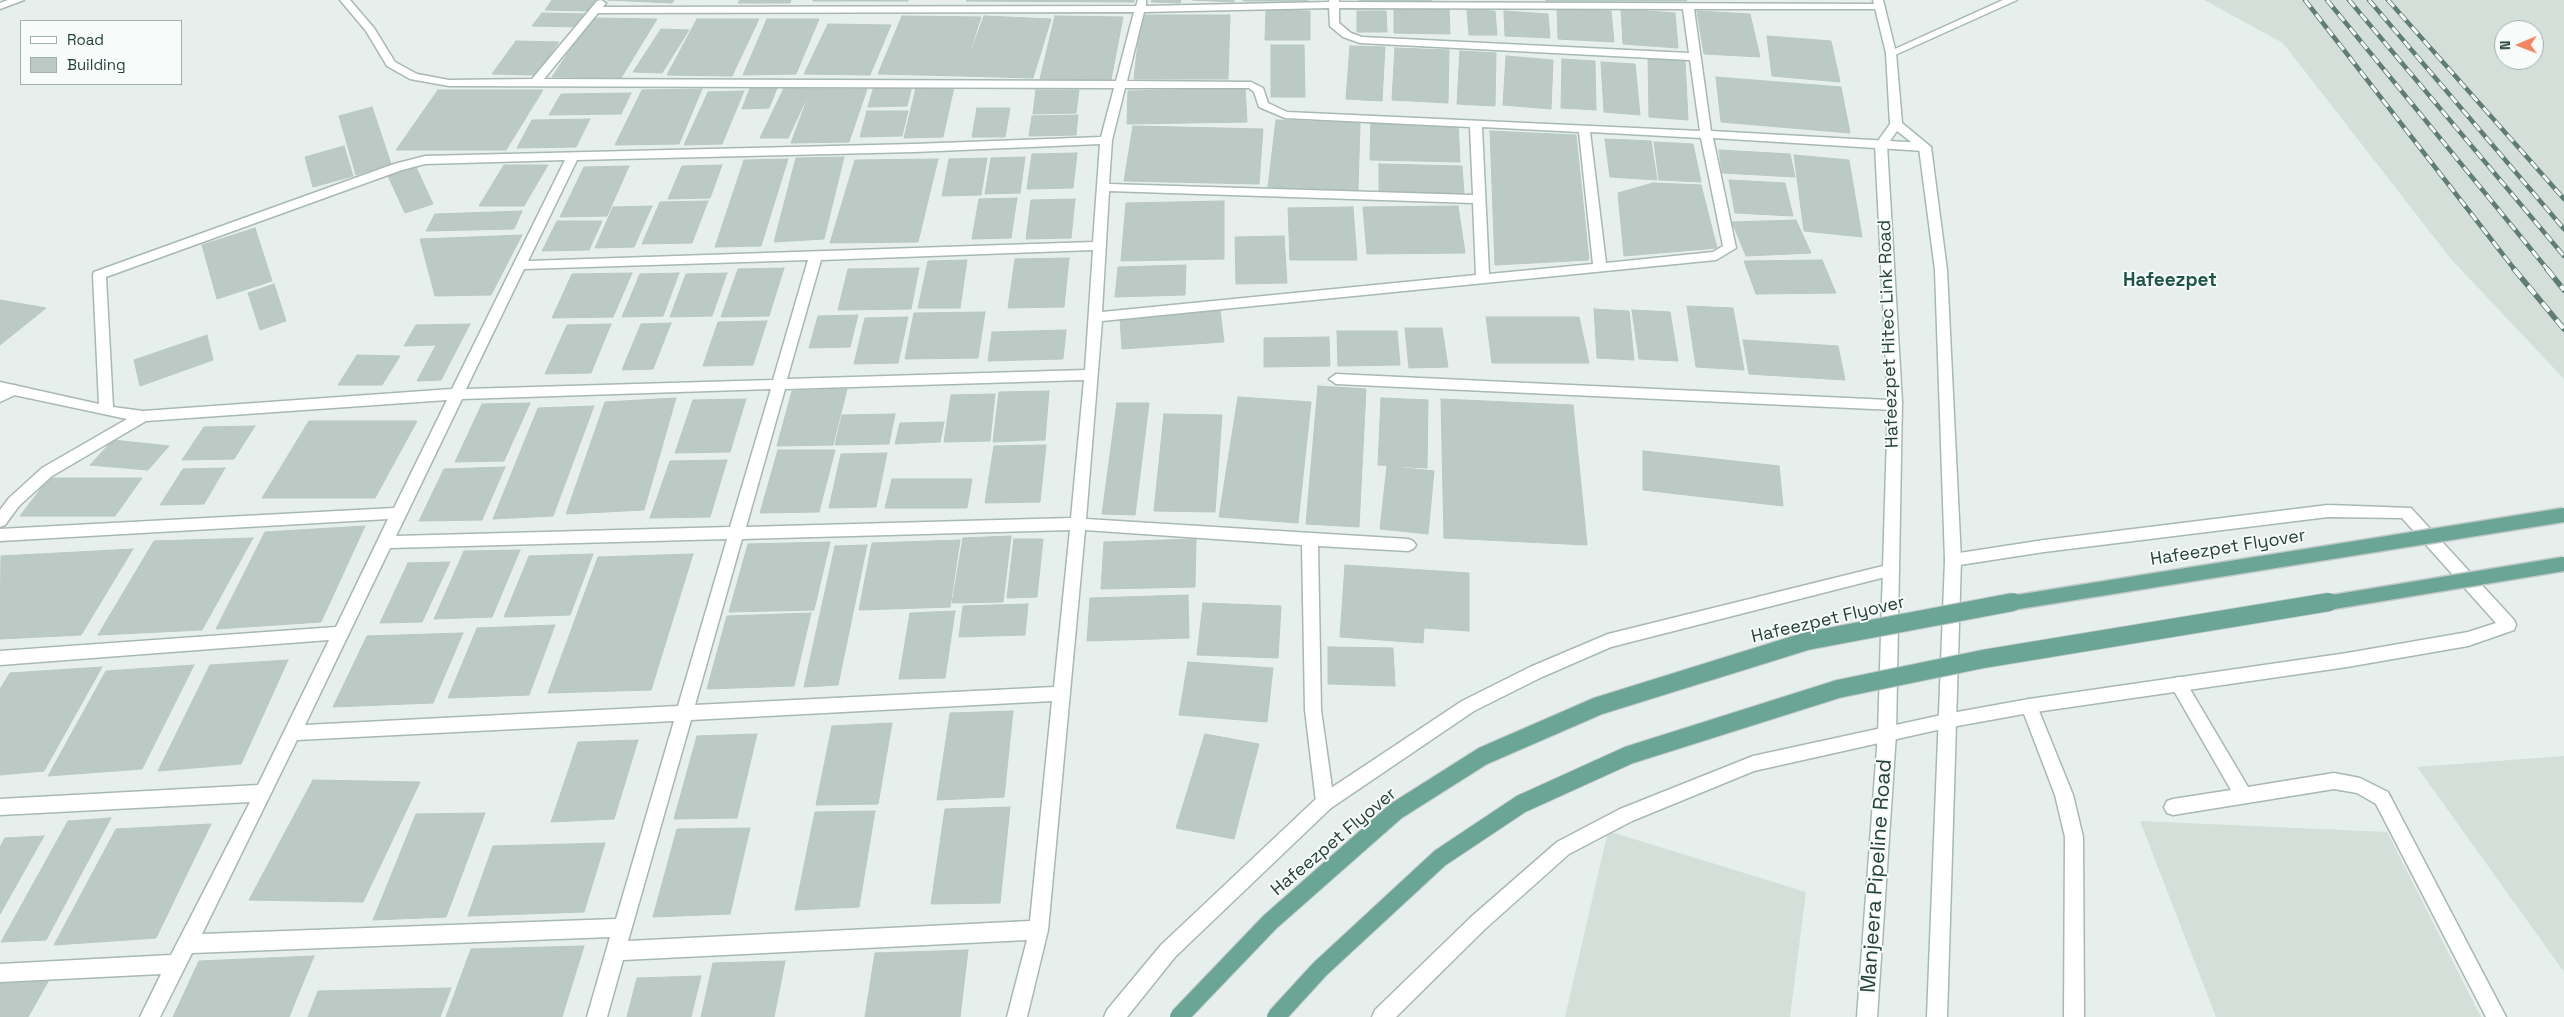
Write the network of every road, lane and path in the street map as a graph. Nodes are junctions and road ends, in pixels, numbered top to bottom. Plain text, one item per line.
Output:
1 (19, 0) edge
2 (345, 0) edge
3 (603, 0) edge
4 (805, 0) edge
5 (2012, 0) edge
6 (1334, 2) edge
7 (1526, 3) edge
8 (1702, 3) edge
9 (1141, 4) edge
10 (1879, 4) edge
11 (0, 6) edge
12 (1688, 6) junction
13 (595, 10) junction
14 (800, 10) junction
15 (1891, 53) junction
16 (1695, 57) junction
17 (535, 83) junction
18 (1120, 86) junction
19 (1476, 123) junction
20 (1896, 124) junction
21 (1584, 128) junction
22 (1706, 135) junction
23 (1106, 140) junction
24 (1881, 145) junction
25 (1925, 147) junction
26 (572, 157) junction
27 (1103, 187) junction
28 (1480, 199) junction
29 (1100, 246) junction
30 (816, 256) junction
31 (521, 265) junction
32 (1600, 267) junction
33 (1483, 278) junction
34 (1095, 316) junction
35 (1092, 375) junction
36 (1336, 379) dead end
37 (778, 384) junction
38 (7, 388) edge
39 (457, 394) junction
40 (0, 397) edge
41 (1895, 402) junction
42 (106, 411) junction
43 (143, 416) junction
44 (400, 513) junction
45 (2564, 515) edge
46 (0, 521) edge
47 (1077, 524) junction
48 (735, 533) junction
49 (0, 536) edge
50 (1310, 540) junction
51 (386, 542) junction
52 (1408, 545) dead end
53 (1953, 560) junction
54 (2564, 564) edge
55 (1891, 570) junction
56 (340, 633) junction
57 (0, 658) edge
58 (2178, 684) junction
59 (1062, 694) junction
60 (2029, 706) junction
61 (683, 712) junction
62 (1946, 721) junction
63 (292, 733) junction
64 (1887, 734) junction
65 (263, 793) junction
66 (2244, 795) junction
67 (1326, 802) junction
68 (0, 807) edge
69 (2173, 807) dead end
70 (623, 928) junction
71 (1040, 930) junction
72 (186, 944) junction
73 (616, 951) junction
74 (176, 964) junction
75 (0, 973) edge
76 (150, 1017) edge
77 (597, 1017) edge
78 (1017, 1017) edge
79 (1114, 1017) edge
80 (1179, 1017) edge
81 (1276, 1017) edge
82 (1382, 1017) edge
83 (1867, 1017) edge
84 (1937, 1017) edge
85 (2074, 1017) edge
86 (2496, 1017) edge

1 - 11 street
2 - 17 street
3 - 13 street
4 - 14 street
5 - 15 street
6 - 7 street
6 - 9 street
6 - 16 street
7 - 12 street
8 - 10 street
8 - 12 street
9 - 14 street
9 - 18 street
10 - 15 street
12 - 16 street
13 - 14 street
13 - 17 street
15 - 20 street
16 - 22 street
17 - 18 street
18 - 19 street
18 - 23 street
19 - 21 street
19 - 28 street
20 - 24 street
20 - 25 street
21 - 22 street
21 - 32 street
22 - 24 street
22 - 32 street
23 - 26 street
23 - 27 street
24 - 25 street
24 - 41 street, Hafeezpet Hitec Link Road
25 - 53 street
26 - 31 street
26 - 42 street
27 - 28 street
27 - 29 street
28 - 33 street
29 - 30 street
29 - 34 street
30 - 31 street
30 - 37 street
31 - 39 street
32 - 33 street
33 - 34 street
34 - 35 street
35 - 37 street
35 - 47 street
36 - 41 street
37 - 39 street
37 - 48 street
38 - 40 street
38 - 42 street
39 - 43 street
39 - 44 street
41 - 55 street, Hafeezpet Hitec Link Road
42 - 43 street
43 - 46 street
44 - 49 street
44 - 51 street
45 - 80 main road, Hafeezpet Flyover, bridge
47 - 48 street
47 - 50 street
47 - 59 street
48 - 51 street
48 - 61 street
50 - 52 street
50 - 67 street
51 - 56 street
53 - 58 street
53 - 62 street
54 - 81 main road, bridge
55 - 64 street, Hafeezpet Hitec Link Road
55 - 67 street
56 - 57 street
56 - 63 street
58 - 60 street
58 - 66 street
59 - 61 street
59 - 71 street
60 - 62 street
60 - 85 street
61 - 63 street
61 - 70 street
62 - 64 street
62 - 84 street
63 - 65 street
64 - 82 street
64 - 83 street, Manjeera Pipeline Road
65 - 68 street
65 - 72 street
66 - 69 street
66 - 86 street
67 - 79 street
70 - 72 street
70 - 73 street
71 - 73 street
71 - 78 street
72 - 74 street
73 - 77 street
74 - 75 street
74 - 76 street

